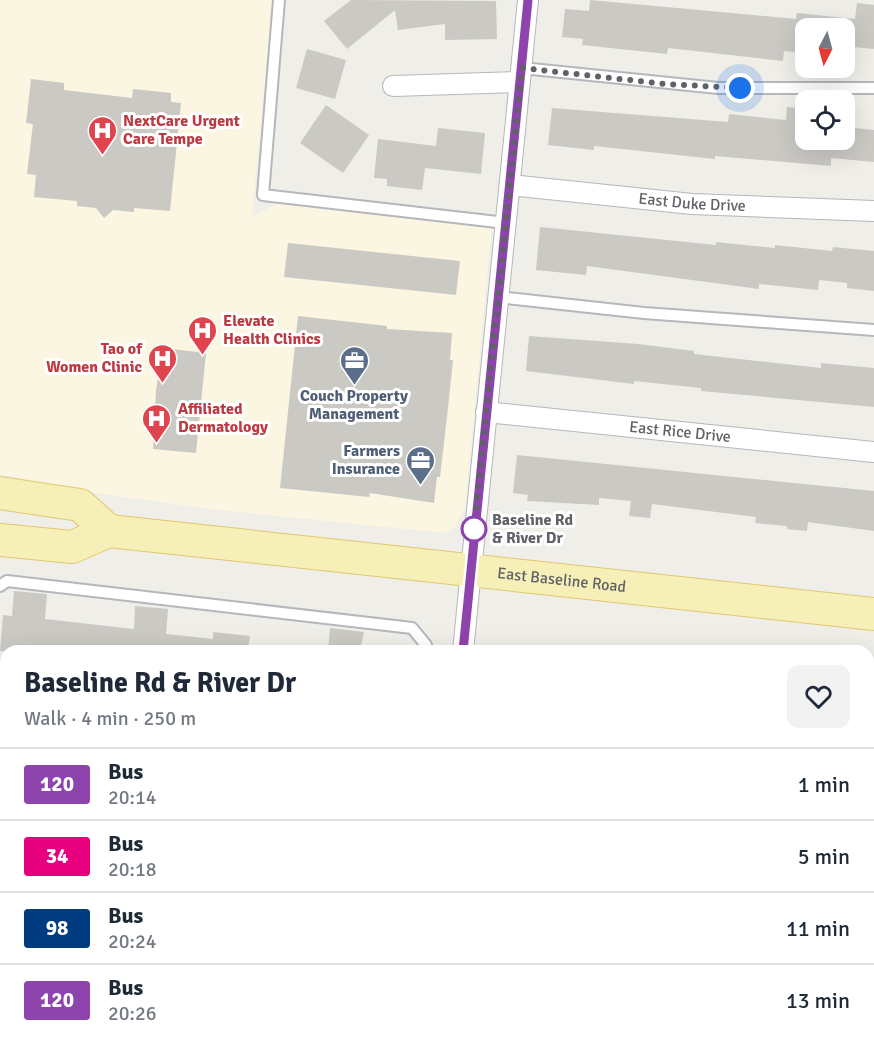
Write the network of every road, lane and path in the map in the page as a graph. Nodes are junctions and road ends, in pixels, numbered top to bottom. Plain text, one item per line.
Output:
1 (279, 0) edge
2 (528, 0) edge
3 (521, 75) junction
4 (393, 86) dead end
5 (874, 88) edge
6 (510, 185) junction
7 (874, 211) edge
8 (506, 223) junction
9 (498, 297) junction
10 (874, 330) edge
11 (486, 411) junction
12 (874, 452) edge
13 (0, 494) edge
14 (43, 500) junction
15 (0, 518) edge
16 (109, 531) junction
17 (0, 540) edge
18 (470, 569) junction
19 (0, 586) edge
20 (874, 614) edge
21 (426, 645) edge
22 (464, 645) edge

1 - 8 lane
2 - 3 street
3 - 4 street
3 - 5 lane
3 - 6 street
6 - 7 street, East Duke Drive
6 - 8 street
8 - 9 street
9 - 10 lane
9 - 11 street
11 - 12 street, East Rice Drive
11 - 18 street
13 - 14 main road
14 - 15 main road
14 - 16 main road
16 - 17 main road, East Baseline Road
16 - 18 main road, East Baseline Road
18 - 20 main road, East Baseline Road
18 - 22 street
19 - 21 lane

